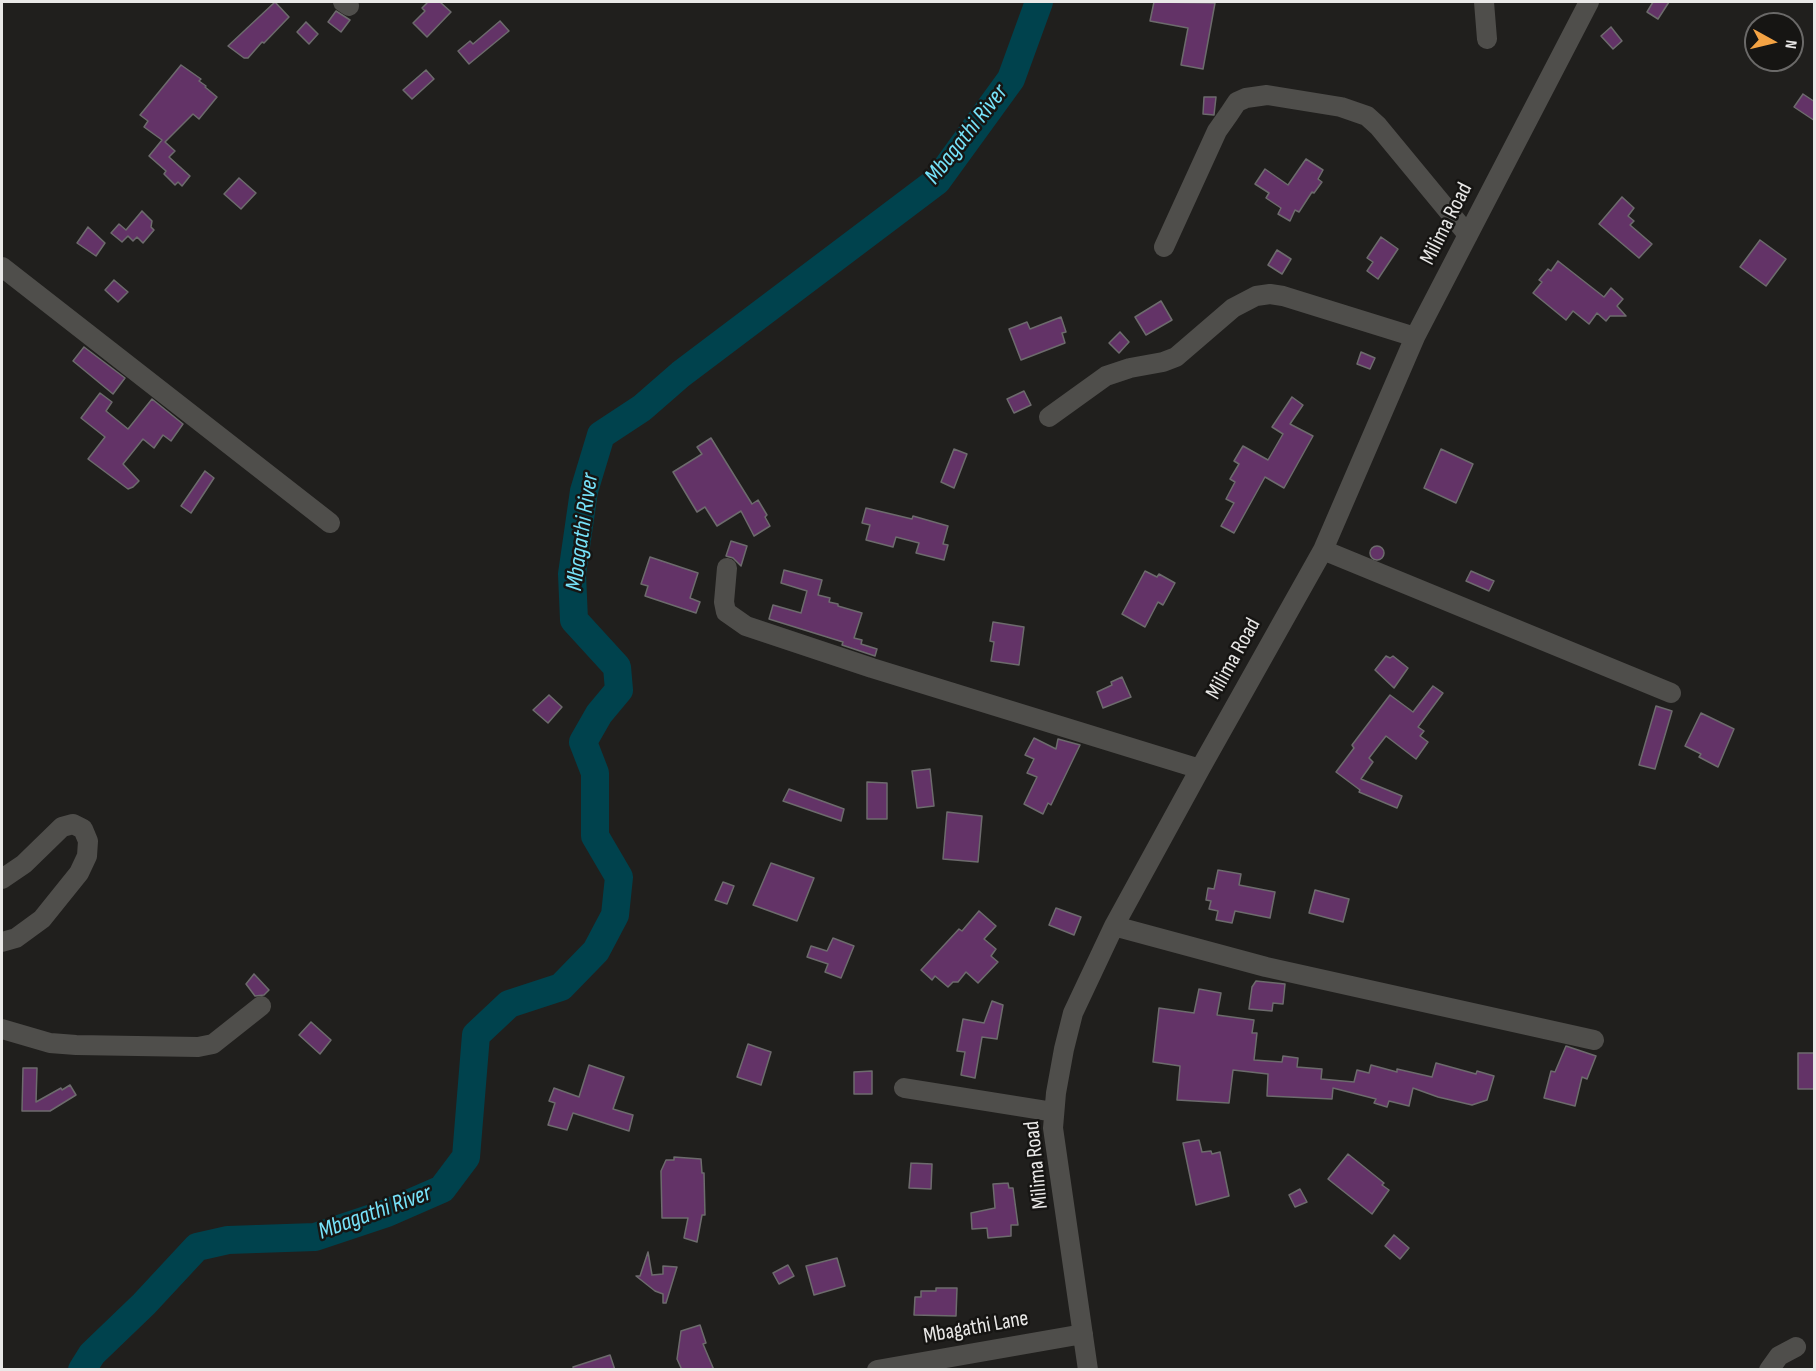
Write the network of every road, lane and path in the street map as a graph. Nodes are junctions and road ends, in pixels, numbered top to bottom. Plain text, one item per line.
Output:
1 (1484, 2) edge
2 (1589, 2) edge
3 (1487, 39) dead end
4 (1468, 235) junction
5 (1164, 247) dead end
6 (2, 267) edge
7 (1415, 337) junction
8 (1048, 417) dead end
9 (330, 524) dead end
10 (1323, 550) junction
11 (727, 568) dead end
12 (1671, 693) dead end
13 (1200, 769) junction
14 (2, 879) edge
15 (1114, 926) junction
16 (2, 942) edge
17 (261, 1006) dead end
18 (2, 1029) edge
19 (1594, 1040) dead end
20 (904, 1088) dead end
21 (1054, 1112) junction
22 (1083, 1334) junction
23 (1796, 1347) dead end
24 (948, 1364) edge
25 (877, 1370) edge
26 (1088, 1370) edge
27 (1769, 1370) edge

1 - 3 street
2 - 4 street, Milima Road
4 - 5 street
4 - 7 street, Milima Road
6 - 9 street
7 - 8 street
7 - 10 street, Milima Road
10 - 12 street
10 - 13 street, Milima Road
11 - 13 street
13 - 15 street, Milima Road
14 - 16 street
15 - 19 street
15 - 21 street, Milima Road
17 - 18 street
20 - 21 street
21 - 22 street, Milima Road
22 - 24 street, Mbagathi Lane
22 - 26 street, Milima Road
23 - 27 street
24 - 25 street, Mbagathi Lane

